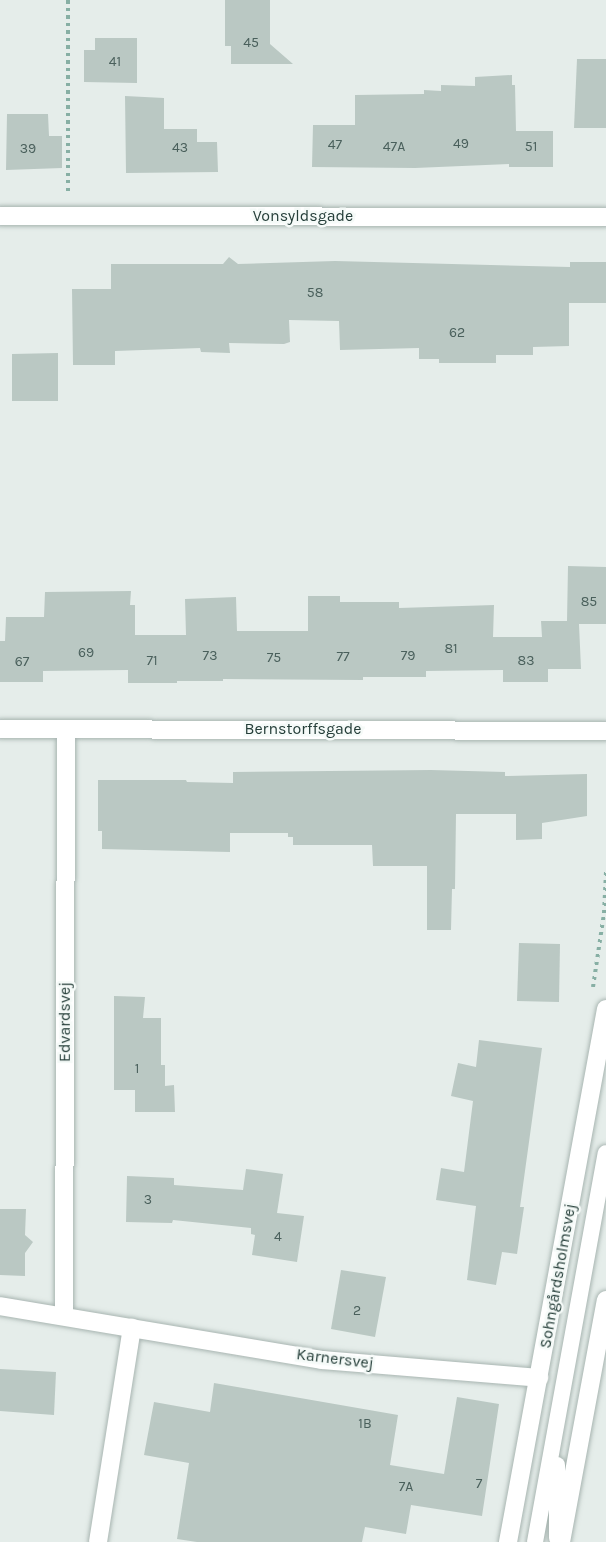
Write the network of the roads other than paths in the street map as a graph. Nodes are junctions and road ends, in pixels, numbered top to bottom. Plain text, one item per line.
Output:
1 (0, 216) edge
2 (606, 218) edge
3 (0, 729) edge
4 (66, 729) junction
5 (606, 731) edge
6 (606, 1009) edge
7 (606, 1153) edge
8 (606, 1300) edge
9 (0, 1306) edge
10 (64, 1316) junction
11 (132, 1328) junction
12 (539, 1378) junction
13 (557, 1422) junction
14 (98, 1542) edge
15 (508, 1542) edge
16 (535, 1542) edge
17 (559, 1542) edge

1 - 2 street, Vonsyldsgade
3 - 4 street, Bernstorffsgade
4 - 5 street, Bernstorffsgade
4 - 10 street, Edvardsvej
6 - 12 street, Sohngårdsholmsvej
7 - 13 lane
8 - 17 street
9 - 10 street, Karnersvej
10 - 11 street, Karnersvej
11 - 12 street, Karnersvej
11 - 14 street
12 - 15 street, Sohngårdsholmsvej
13 - 16 lane
13 - 17 lane

